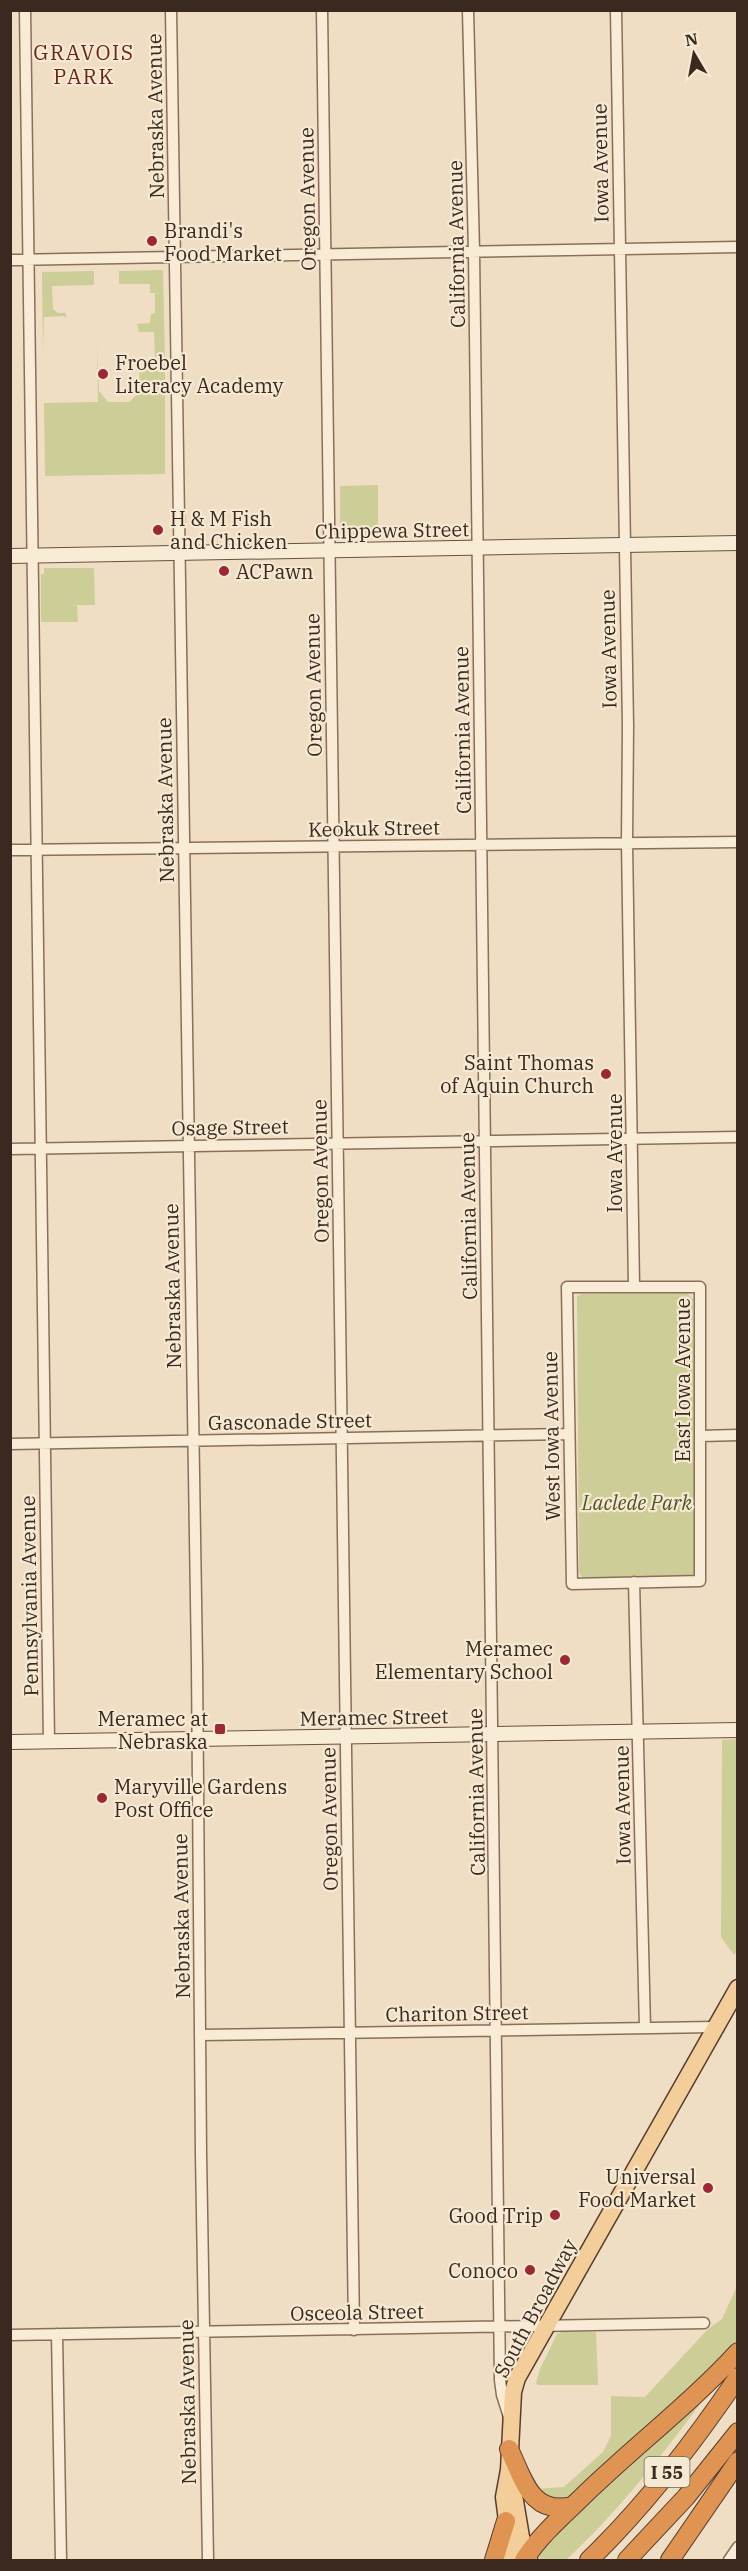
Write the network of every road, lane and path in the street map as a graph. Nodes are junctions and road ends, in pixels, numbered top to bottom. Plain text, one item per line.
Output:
1 (25, 10) edge
2 (171, 10) edge
3 (322, 10) edge
4 (468, 10) edge
5 (616, 10) edge
6 (738, 247) edge
7 (619, 249) junction
8 (474, 251) junction
9 (326, 254) junction
10 (174, 256) junction
11 (29, 259) junction
12 (10, 260) edge
13 (738, 543) edge
14 (624, 545) junction
15 (477, 548) junction
16 (330, 550) junction
17 (179, 553) junction
18 (10, 556) edge
19 (33, 556) junction
20 (738, 842) edge
21 (627, 843) junction
22 (482, 844) junction
23 (334, 846) junction
24 (184, 848) junction
25 (37, 849) junction
26 (10, 850) edge
27 (738, 1137) edge
28 (633, 1139) junction
29 (485, 1142) junction
30 (337, 1143) junction
31 (188, 1146) junction
32 (41, 1148) junction
33 (10, 1149) edge
34 (634, 1287) junction
35 (569, 1434) junction
36 (489, 1435) junction
37 (738, 1435) edge
38 (700, 1436) junction
39 (342, 1438) junction
40 (193, 1441) junction
41 (10, 1444) edge
42 (45, 1444) junction
43 (634, 1582) junction
44 (738, 1730) edge
45 (639, 1731) junction
46 (493, 1734) junction
47 (346, 1736) junction
48 (197, 1739) junction
49 (10, 1742) edge
50 (49, 1742) junction
51 (738, 1988) edge
52 (715, 2027) junction
53 (645, 2028) junction
54 (497, 2030) junction
55 (350, 2032) junction
56 (200, 2035) junction
57 (704, 2323) dead end
58 (545, 2325) junction
59 (500, 2326) junction
60 (354, 2330) junction
61 (204, 2332) junction
62 (57, 2334) junction
63 (10, 2335) edge
64 (738, 2352) edge
65 (738, 2377) edge
66 (511, 2420) junction
67 (738, 2432) edge
68 (509, 2449) junction
69 (738, 2461) edge
70 (509, 2470) junction
71 (573, 2506) junction
72 (506, 2522) junction
73 (738, 2547) edge
74 (523, 2559) edge
75 (61, 2560) edge
76 (208, 2560) edge
77 (494, 2560) edge
78 (589, 2560) edge
79 (627, 2560) edge
80 (670, 2560) edge
81 (729, 2560) edge

1 - 11 street, Pennsylvania Avenue
2 - 10 street, Nebraska Avenue
3 - 9 street, Oregon Avenue
4 - 8 street, California Avenue
5 - 7 street, Iowa Avenue
6 - 7 street
7 - 8 street
7 - 14 street, Iowa Avenue
8 - 9 street
8 - 15 street, California Avenue
9 - 10 street
9 - 16 street, Oregon Avenue
10 - 11 street
10 - 17 street, Nebraska Avenue
11 - 12 street
11 - 19 street, Pennsylvania Avenue
13 - 14 main road, Chippewa Street
14 - 15 main road, Chippewa Street
14 - 21 street, Iowa Avenue
15 - 16 main road, Chippewa Street
15 - 22 street, California Avenue
16 - 17 main road, Chippewa Street
16 - 23 street, Oregon Avenue
17 - 19 main road, Chippewa Street
17 - 24 street, Nebraska Avenue
18 - 19 main road, Chippewa Street
19 - 25 street, Pennsylvania Avenue
20 - 21 street, Keokuk Street
21 - 22 street, Keokuk Street
21 - 28 street, Iowa Avenue
22 - 23 street, Keokuk Street
22 - 29 street, California Avenue
23 - 24 street, Keokuk Street
23 - 30 street, Oregon Avenue
24 - 25 street, Keokuk Street
24 - 31 street, Nebraska Avenue
25 - 26 street, Keokuk Street
25 - 32 street, Pennsylvania Avenue
27 - 28 street, Osage Street
28 - 29 street, Osage Street
28 - 34 street, Iowa Avenue
29 - 30 street, Osage Street
29 - 36 street, California Avenue
30 - 31 street, Osage Street
30 - 39 street, Oregon Avenue
31 - 32 street, Osage Street
31 - 40 street, Nebraska Avenue
32 - 33 street, Osage Street
32 - 42 street, Pennsylvania Avenue
34 - 35 street, West Iowa Avenue
34 - 38 street, East Iowa Avenue
35 - 36 street, Gasconade Street
35 - 43 street, West Iowa Avenue
36 - 39 street, Gasconade Street
36 - 46 street, California Avenue
37 - 38 street
38 - 43 street, East Iowa Avenue
39 - 40 street, Gasconade Street
39 - 47 street, Oregon Avenue
40 - 42 street, Gasconade Street
40 - 48 street, Nebraska Avenue
41 - 42 street, Gasconade Street
42 - 50 street, Pennsylvania Avenue
43 - 45 street, Iowa Avenue
44 - 45 main road, Meramec Street
45 - 46 main road, Meramec Street
45 - 53 street, Iowa Avenue
46 - 47 main road, Meramec Street
46 - 54 street, California Avenue
47 - 48 main road, Meramec Street
47 - 55 street, Oregon Avenue
48 - 50 main road, Meramec Street
48 - 56 street, Nebraska Avenue
49 - 50 main road, Meramec Street
51 - 52 main road, South Broadway
52 - 53 street, Chariton Street
52 - 58 main road, South Broadway
53 - 54 street, Chariton Street
54 - 55 street, Chariton Street
54 - 59 street, California Avenue
55 - 56 street, Chariton Street
55 - 60 street, Oregon Avenue
56 - 61 street, Nebraska Avenue
57 - 58 street, Osceola Street
58 - 59 street, Osceola Street
58 - 66 main road, South Broadway
59 - 60 street, Osceola Street
59 - 66 street, California Avenue
60 - 61 street, Osceola Street
61 - 62 street, Osceola Street
61 - 76 street, Nebraska Avenue
62 - 63 street, Osceola Street
62 - 75 street
64 - 71 highway
65 - 78 highway, I 55
66 - 68 main road, South Broadway
67 - 79 highway, I 55
68 - 70 main road, South Broadway
68 - 71 highway
69 - 80 highway
70 - 72 main road, South Broadway
70 - 74 main road, South Broadway
71 - 74 highway
72 - 74 main road, South Broadway
72 - 77 highway
73 - 81 street

